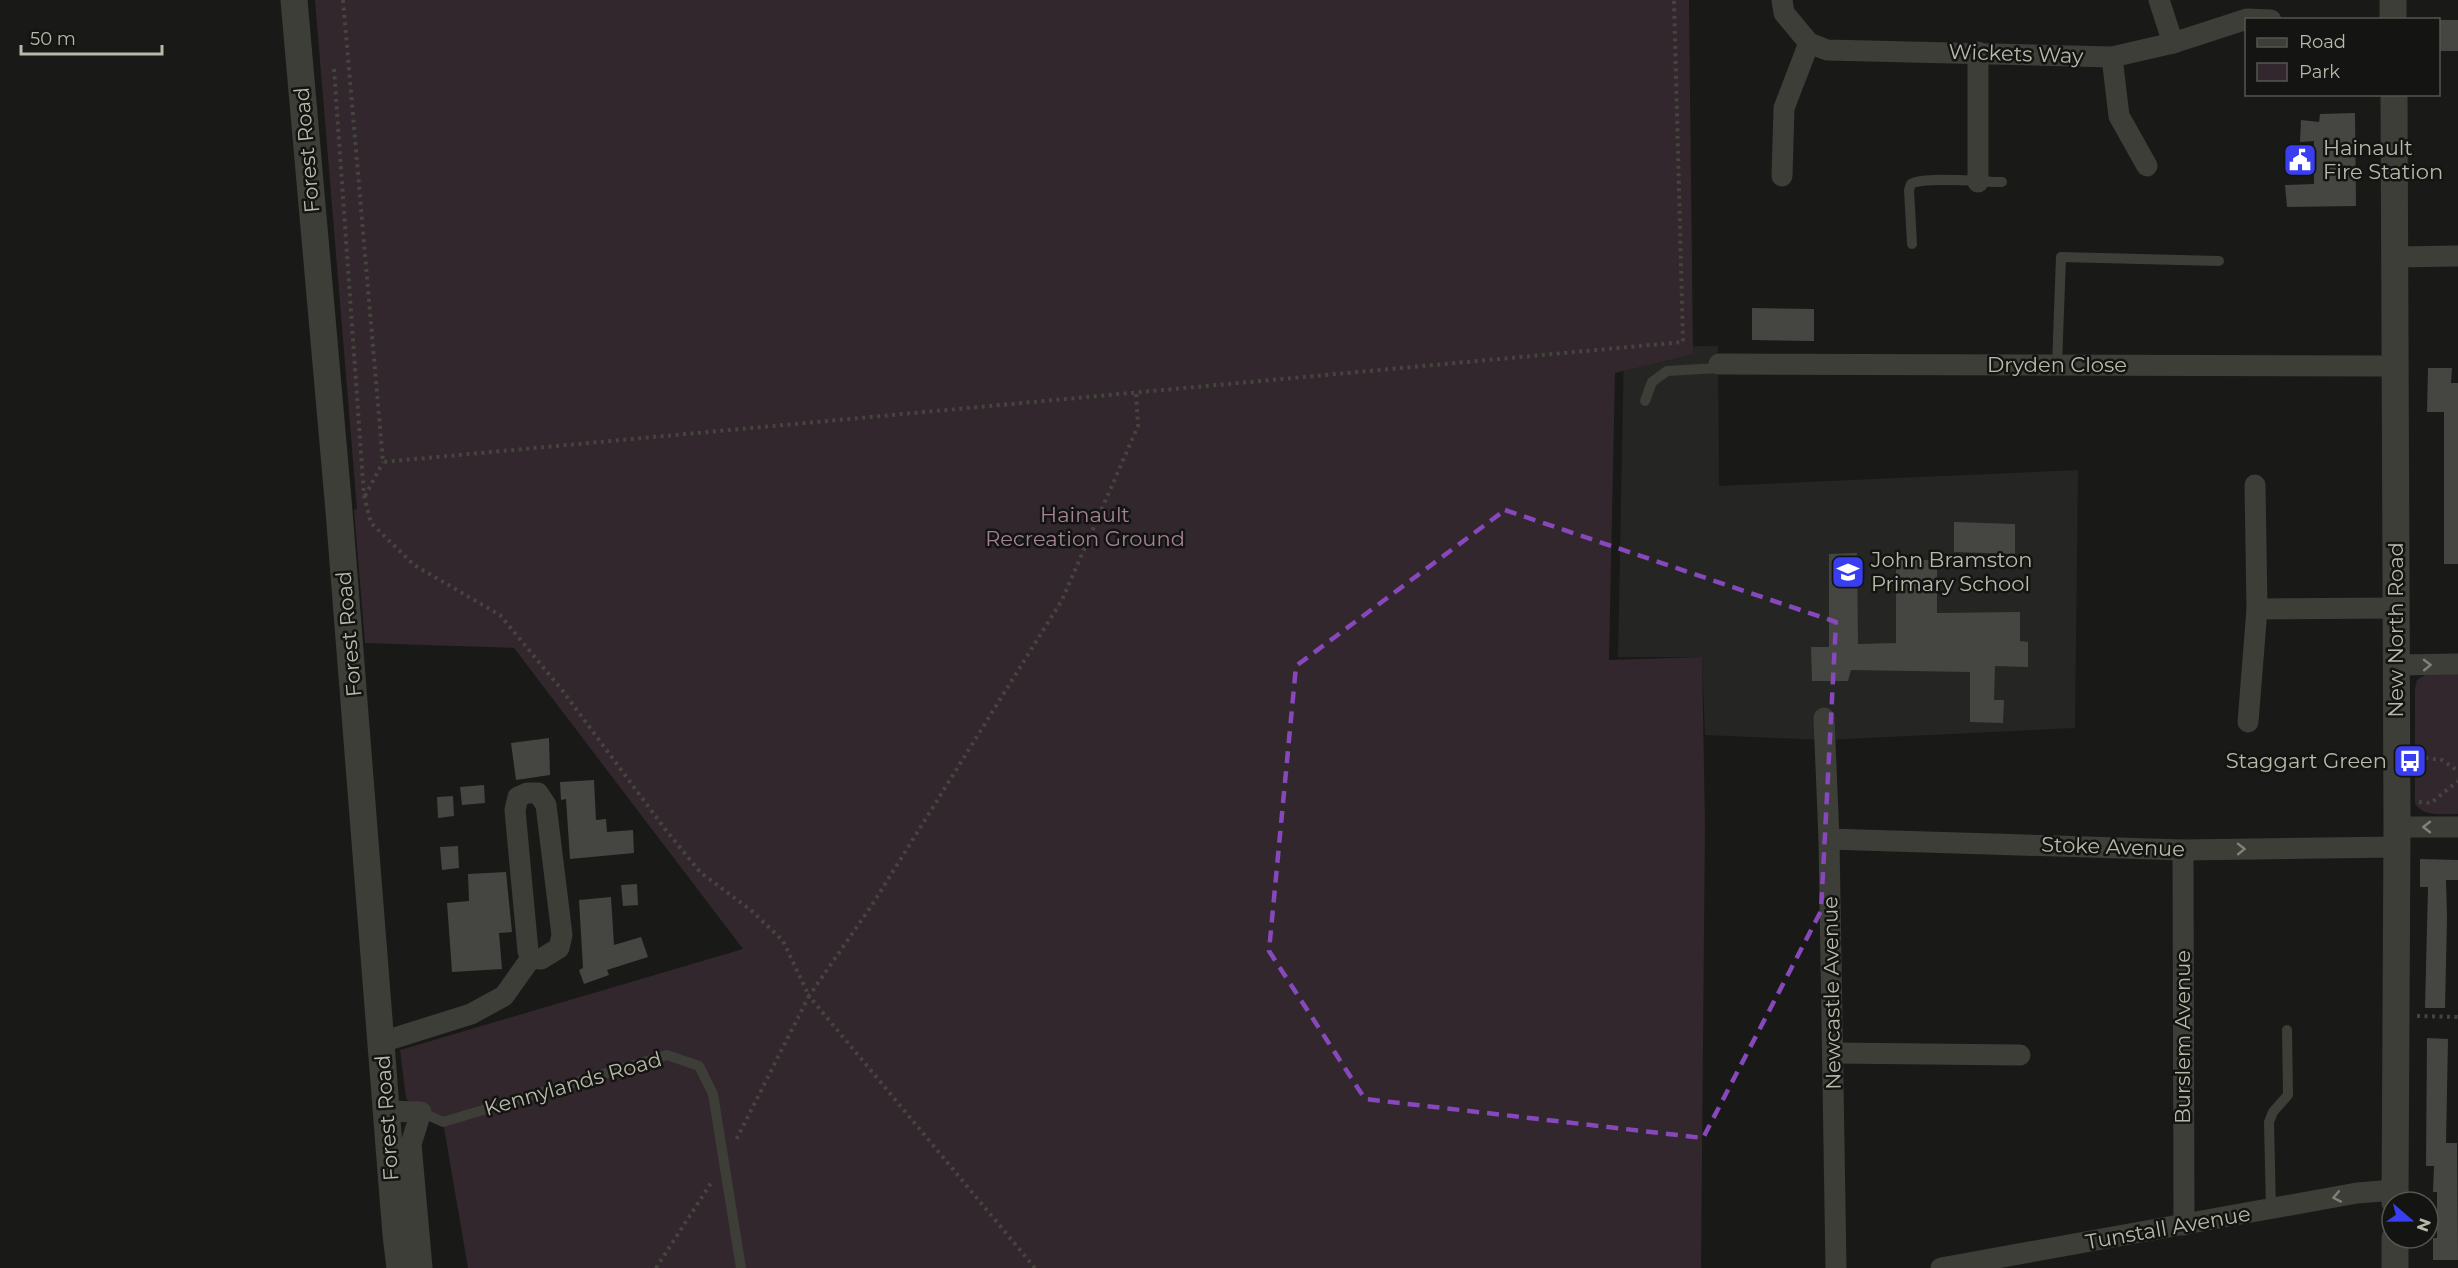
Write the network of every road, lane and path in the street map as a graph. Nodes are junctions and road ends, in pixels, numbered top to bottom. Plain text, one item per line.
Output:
1 (294, 0) edge
2 (343, 0) edge
3 (1674, 0) edge
4 (1782, 0) edge
5 (2159, 0) edge
6 (2393, 0) edge
7 (2393, 18) edge
8 (2245, 20) edge
9 (2173, 43) junction
10 (1809, 44) junction
11 (1977, 52) junction
12 (2112, 57) junction
13 (334, 69) dead end
14 (2394, 96) edge
15 (2147, 166) dead end
16 (1782, 176) dead end
17 (1978, 182) junction
18 (2001, 182) dead end
19 (1912, 244) dead end
20 (2458, 256) edge
21 (2395, 257) junction
22 (2219, 261) dead end
23 (1719, 364) joint
24 (2057, 365) junction
25 (2396, 366) junction
26 (1136, 393) junction
27 (1645, 402) dead end
28 (383, 462) junction
29 (2255, 484) dead end
30 (364, 496) junction
31 (2396, 608) junction
32 (2257, 609) junction
33 (2458, 664) edge
34 (2396, 665) junction
35 (1824, 718) dead end
36 (2248, 722) dead end
37 (2396, 755) junction
38 (2458, 771) edge
39 (2458, 781) edge
40 (2397, 825) junction
41 (2458, 827) edge
42 (1829, 839) junction
43 (2182, 850) junction
44 (531, 957) junction
45 (809, 996) junction
46 (2395, 1016) junction
47 (2458, 1017) edge
48 (2287, 1030) dead end
49 (381, 1042) junction
50 (1833, 1053) junction
51 (2020, 1055) dead end
52 (386, 1111) junction
53 (421, 1112) junction
54 (724, 1163) junction
55 (2395, 1190) edge
56 (2380, 1195) edge
57 (2271, 1209) junction
58 (2184, 1225) junction
59 (2395, 1250) edge
60 (400, 1268) edge
61 (422, 1268) edge
62 (656, 1268) edge
63 (741, 1268) edge
64 (1035, 1268) edge
65 (1836, 1268) edge
66 (1941, 1268) edge
67 (2395, 1268) edge

1 - 49 street, Forest Road
2 - 28 path
3 - 26 path
4 - 10 street
5 - 9 street
6 - 7 street
8 - 9 street, Wickets Way
9 - 12 street, Wickets Way
10 - 11 street, Wickets Way
10 - 16 street
11 - 12 street, Wickets Way
11 - 17 street
12 - 15 street
13 - 30 path
14 - 21 street, New North Road
17 - 18 lane
17 - 19 lane
20 - 21 street
21 - 25 street, New North Road
22 - 24 lane
23 - 24 street, Dryden Close
23 - 27 lane
24 - 25 street, Dryden Close
25 - 31 street, New North Road
26 - 28 path
26 - 45 path
28 - 30 path
29 - 32 street
30 - 45 path
31 - 32 street
31 - 34 street, New North Road
32 - 36 street
34 -> 33 street
34 - 37 street, New North Road
35 - 42 street, Newcastle Avenue
37 - 38 path
37 - 40 street, New North Road
39 - 40 path
41 -> 40 street
43 -> 40 street, Stoke Avenue
40 - 46 street, New North Road
42 - 43 street, Stoke Avenue
42 - 50 street, Newcastle Avenue
43 - 58 street, Burslem Avenue
44 - 44 street
44 - 49 street
45 - 54 path
45 - 64 path
46 - 47 path
46 - 55 street, New North Road
48 - 57 lane
49 - 52 street, Forest Road
50 - 51 street
50 - 65 street, Newcastle Avenue
52 - 53 street, Kennylands Road
52 - 60 street, Forest Road
53 - 54 lane, Kennylands Road
53 - 61 street
54 - 62 path
54 - 63 lane, Kennylands Road
56 -> 57 street, Tunstall Avenue
57 - 58 street, Tunstall Avenue
58 - 66 street, Tunstall Avenue
59 - 67 street

